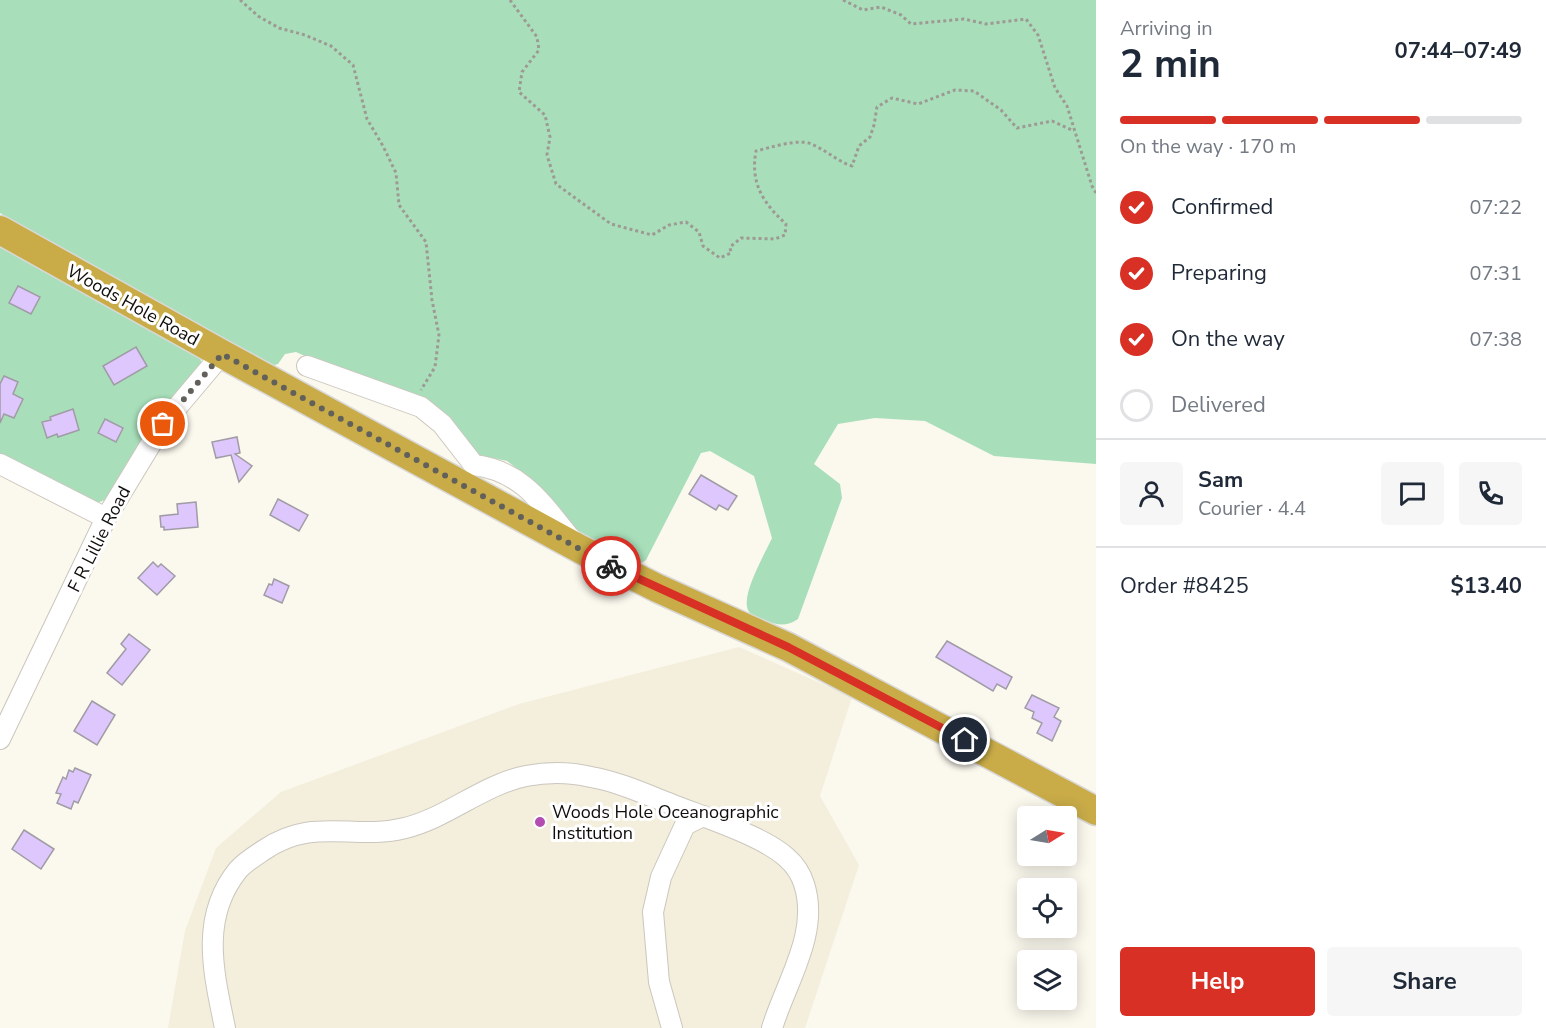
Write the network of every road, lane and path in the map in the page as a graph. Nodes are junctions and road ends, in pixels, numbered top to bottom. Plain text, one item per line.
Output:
1 (240, 0) edge
2 (510, 0) edge
3 (843, 0) edge
4 (1074, 131) junction
5 (1096, 193) edge
6 (0, 230) edge
7 (222, 354) junction
8 (307, 366) dead end
9 (421, 407) junction
10 (0, 464) edge
11 (474, 465) junction
12 (435, 470) junction
13 (106, 518) junction
14 (580, 549) junction
15 (0, 739) edge
16 (1096, 811) edge
17 (703, 816) junction
18 (225, 1028) edge
19 (672, 1028) edge
20 (772, 1028) edge

1 - 9 path
2 - 4 path
3 - 4 path
4 - 5 path
6 - 7 highway, Woods Hole Road
7 - 12 highway, Woods Hole Road
7 - 13 street, F R Lillie Road
8 - 9 street
9 - 11 street
10 - 13 street
11 - 12 street
11 - 14 street
12 - 14 highway, Woods Hole Road
13 - 15 street, F R Lillie Road
14 - 16 highway, Woods Hole Road
17 - 18 street
17 - 19 street
17 - 20 street

